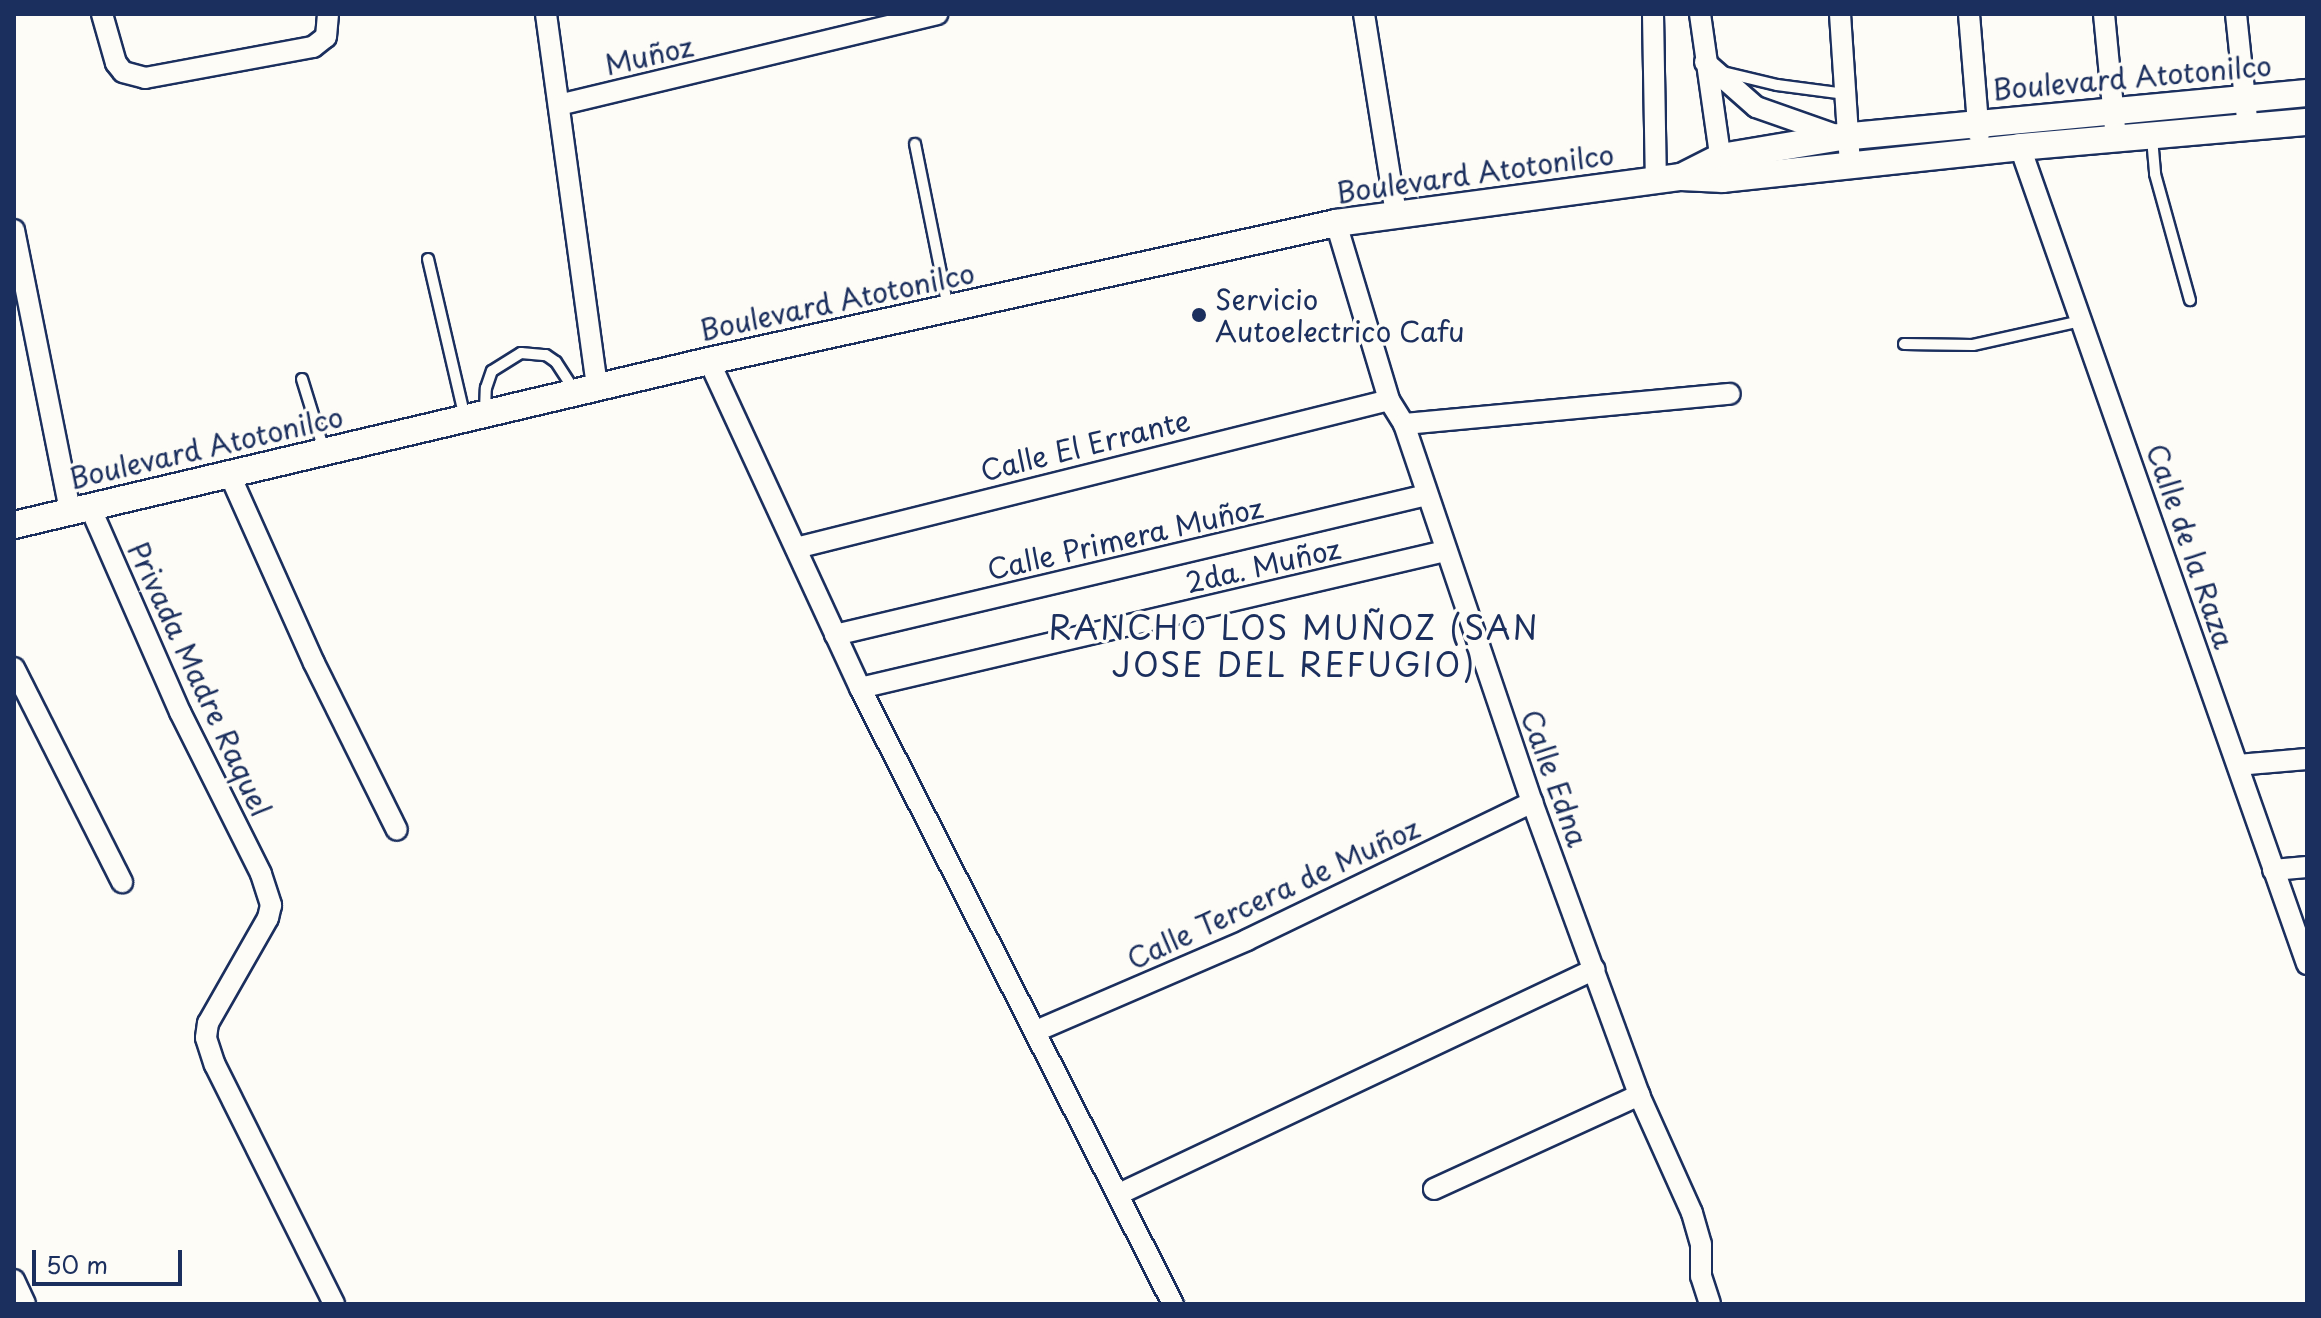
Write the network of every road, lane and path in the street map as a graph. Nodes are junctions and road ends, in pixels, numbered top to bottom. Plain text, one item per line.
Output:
1 (102, 14) edge
2 (328, 14) edge
3 (546, 14) edge
4 (937, 14) edge
5 (1364, 14) edge
6 (1653, 14) edge
7 (1700, 14) edge
8 (1840, 14) edge
9 (1969, 14) edge
10 (2104, 14) edge
11 (2236, 14) edge
12 (1710, 66) junction
13 (2307, 93) edge
14 (1847, 95) junction
15 (2244, 101) junction
16 (559, 105) junction
17 (2113, 110) junction
18 (1978, 122) junction
19 (2307, 122) edge
20 (2248, 128) junction
21 (2152, 136) junction
22 (1846, 137) junction
23 (2116, 139) junction
24 (915, 144) dead end
25 (2020, 147) junction
26 (1980, 151) junction
27 (1850, 165) junction
28 (1722, 168) junction
29 (1669, 178) junction
30 (1396, 214) junction
31 (1336, 223) junction
32 (14, 230) edge
33 (428, 259) dead end
34 (2190, 300) dead end
35 (948, 309) junction
36 (2081, 321) junction
37 (1904, 344) dead end
38 (709, 361) junction
39 (302, 379) dead end
40 (587, 390) junction
41 (1730, 394) dead end
42 (1389, 400) junction
43 (475, 418) junction
44 (1404, 424) junction
45 (325, 452) junction
46 (229, 473) junction
47 (1427, 495) junction
48 (80, 509) junction
49 (14, 525) edge
50 (796, 548) junction
51 (1445, 551) junction
52 (835, 635) junction
53 (14, 668) edge
54 (860, 688) junction
55 (2307, 759) edge
56 (2238, 765) junction
57 (1532, 802) junction
58 (397, 830) dead end
59 (2307, 867) edge
60 (2273, 870) junction
61 (122, 882) dead end
62 (2307, 964) edge
63 (1595, 969) junction
64 (1036, 1031) junction
65 (1639, 1095) junction
66 (1434, 1189) dead end
67 (1119, 1194) junction
68 (14, 1280) edge
69 (25, 1304) edge
70 (334, 1304) edge
71 (1173, 1304) edge
72 (1710, 1304) edge

1 - 2 street
3 - 16 street
4 - 16 street, Muñoz
5 - 30 street
6 - 29 street
7 - 12 street
8 - 14 street
9 - 18 street
10 - 17 street
11 - 15 street
12 - 14 lane
12 - 22 street
12 - 28 street
13 - 15 street, Boulevard Atotonilco
14 - 22 street
15 - 17 street, Boulevard Atotonilco
15 - 20 street
16 - 40 street
17 - 18 street, Boulevard Atotonilco
17 - 23 street
18 - 22 street, Boulevard Atotonilco
18 - 26 street
19 - 20 street, Boulevard Atotonilco
20 - 21 street, Boulevard Atotonilco
21 - 23 street, Boulevard Atotonilco
21 - 34 lane
22 - 27 street
22 - 28 street, Boulevard Atotonilco
23 - 25 street, Boulevard Atotonilco
24 - 35 lane
25 - 26 street, Boulevard Atotonilco
25 - 36 street, Calle de la Raza
26 - 27 street, Boulevard Atotonilco
27 - 28 street, Boulevard Atotonilco
28 - 29 street, Boulevard Atotonilco
29 - 30 street, Boulevard Atotonilco
30 - 31 street, Boulevard Atotonilco
31 - 35 street, Boulevard Atotonilco
31 - 42 street, Calle Edna
32 - 48 street, Privada Madre Raquel
33 - 43 lane
35 - 38 street, Boulevard Atotonilco
36 - 37 lane
36 - 56 street, Calle de la Raza
38 - 40 street, Boulevard Atotonilco
38 - 50 street
39 - 45 lane
40 - 43 street, Boulevard Atotonilco
40 - 43 lane
41 - 44 street
42 - 44 street, Calle Edna
42 - 50 street, Calle El Errante
43 - 45 street, Boulevard Atotonilco
44 - 47 street, Calle Edna
45 - 46 street, Boulevard Atotonilco
46 - 48 street, Boulevard Atotonilco
46 - 58 street
47 - 51 street, Calle Edna
47 - 52 street, Calle Primera Muñoz
48 - 49 street, Boulevard Atotonilco
48 - 70 street, Privada Madre Raquel
50 - 52 street
51 - 54 street, 2da. Muñoz
51 - 57 street, Calle Edna
52 - 54 street
53 - 61 street
54 - 64 street
55 - 56 street
56 - 60 street, Calle de la Raza
57 - 63 street, Calle Edna
57 - 64 street, Calle Tercera de Muñoz
59 - 60 street
60 - 62 street, Calle de la Raza
63 - 65 street, Calle Edna
63 - 67 street
64 - 67 street
65 - 66 street
65 - 72 street, Calle Edna
67 - 71 street
68 - 69 street

